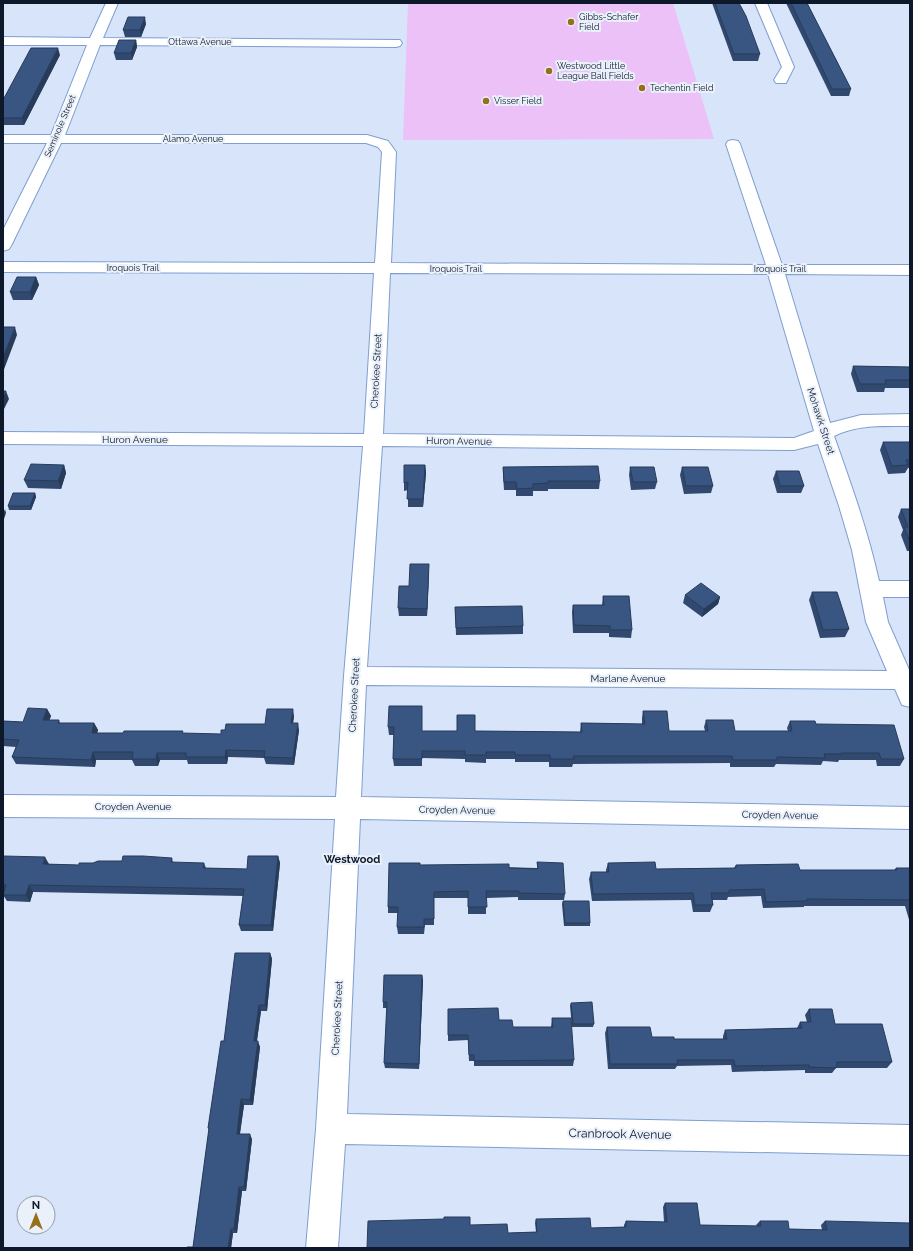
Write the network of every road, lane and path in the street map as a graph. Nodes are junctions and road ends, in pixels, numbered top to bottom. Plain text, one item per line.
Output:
1 (112, 3) edge
2 (761, 3) edge
3 (3, 41) edge
4 (95, 41) junction
5 (396, 43) dead end
6 (781, 80) dead end
7 (3, 139) edge
8 (56, 139) junction
9 (383, 144) joint
10 (733, 144) dead end
11 (3, 246) edge
12 (3, 267) edge
13 (382, 268) junction
14 (774, 269) junction
15 (910, 270) edge
16 (910, 420) edge
17 (824, 434) junction
18 (3, 438) edge
19 (373, 440) junction
20 (870, 589) junction
21 (910, 589) edge
22 (355, 676) junction
23 (906, 689) edge
24 (3, 806) edge
25 (348, 808) junction
26 (910, 818) edge
27 (331, 1129) junction
28 (910, 1140) edge
29 (322, 1248) edge

1 - 4 street, Seminole Street
2 - 6 street
3 - 4 street, Ottawa Avenue
4 - 5 street, Ottawa Avenue
4 - 8 street, Seminole Street
7 - 8 street, Alamo Avenue
8 - 9 street, Alamo Avenue
8 - 11 street, Seminole Street
9 - 13 street, Cherokee Street
10 - 14 street, Mohawk Street
12 - 13 street, Iroquois Trail
13 - 14 street, Iroquois Trail
13 - 19 street, Cherokee Street
14 - 15 street, Iroquois Trail
14 - 17 street, Mohawk Street
16 - 17 street, Huron Avenue
17 - 19 street, Huron Avenue
17 - 20 street, Mohawk Street
18 - 19 street, Huron Avenue
19 - 22 street, Cherokee Street
20 - 21 street
20 - 23 street, Mohawk Street
22 - 23 street, Marlane Avenue
22 - 25 street, Cherokee Street
24 - 25 street, Croyden Avenue
25 - 26 street, Croyden Avenue
25 - 27 street, Cherokee Street
27 - 28 street, Cranbrook Avenue
27 - 29 street, Cherokee Street

